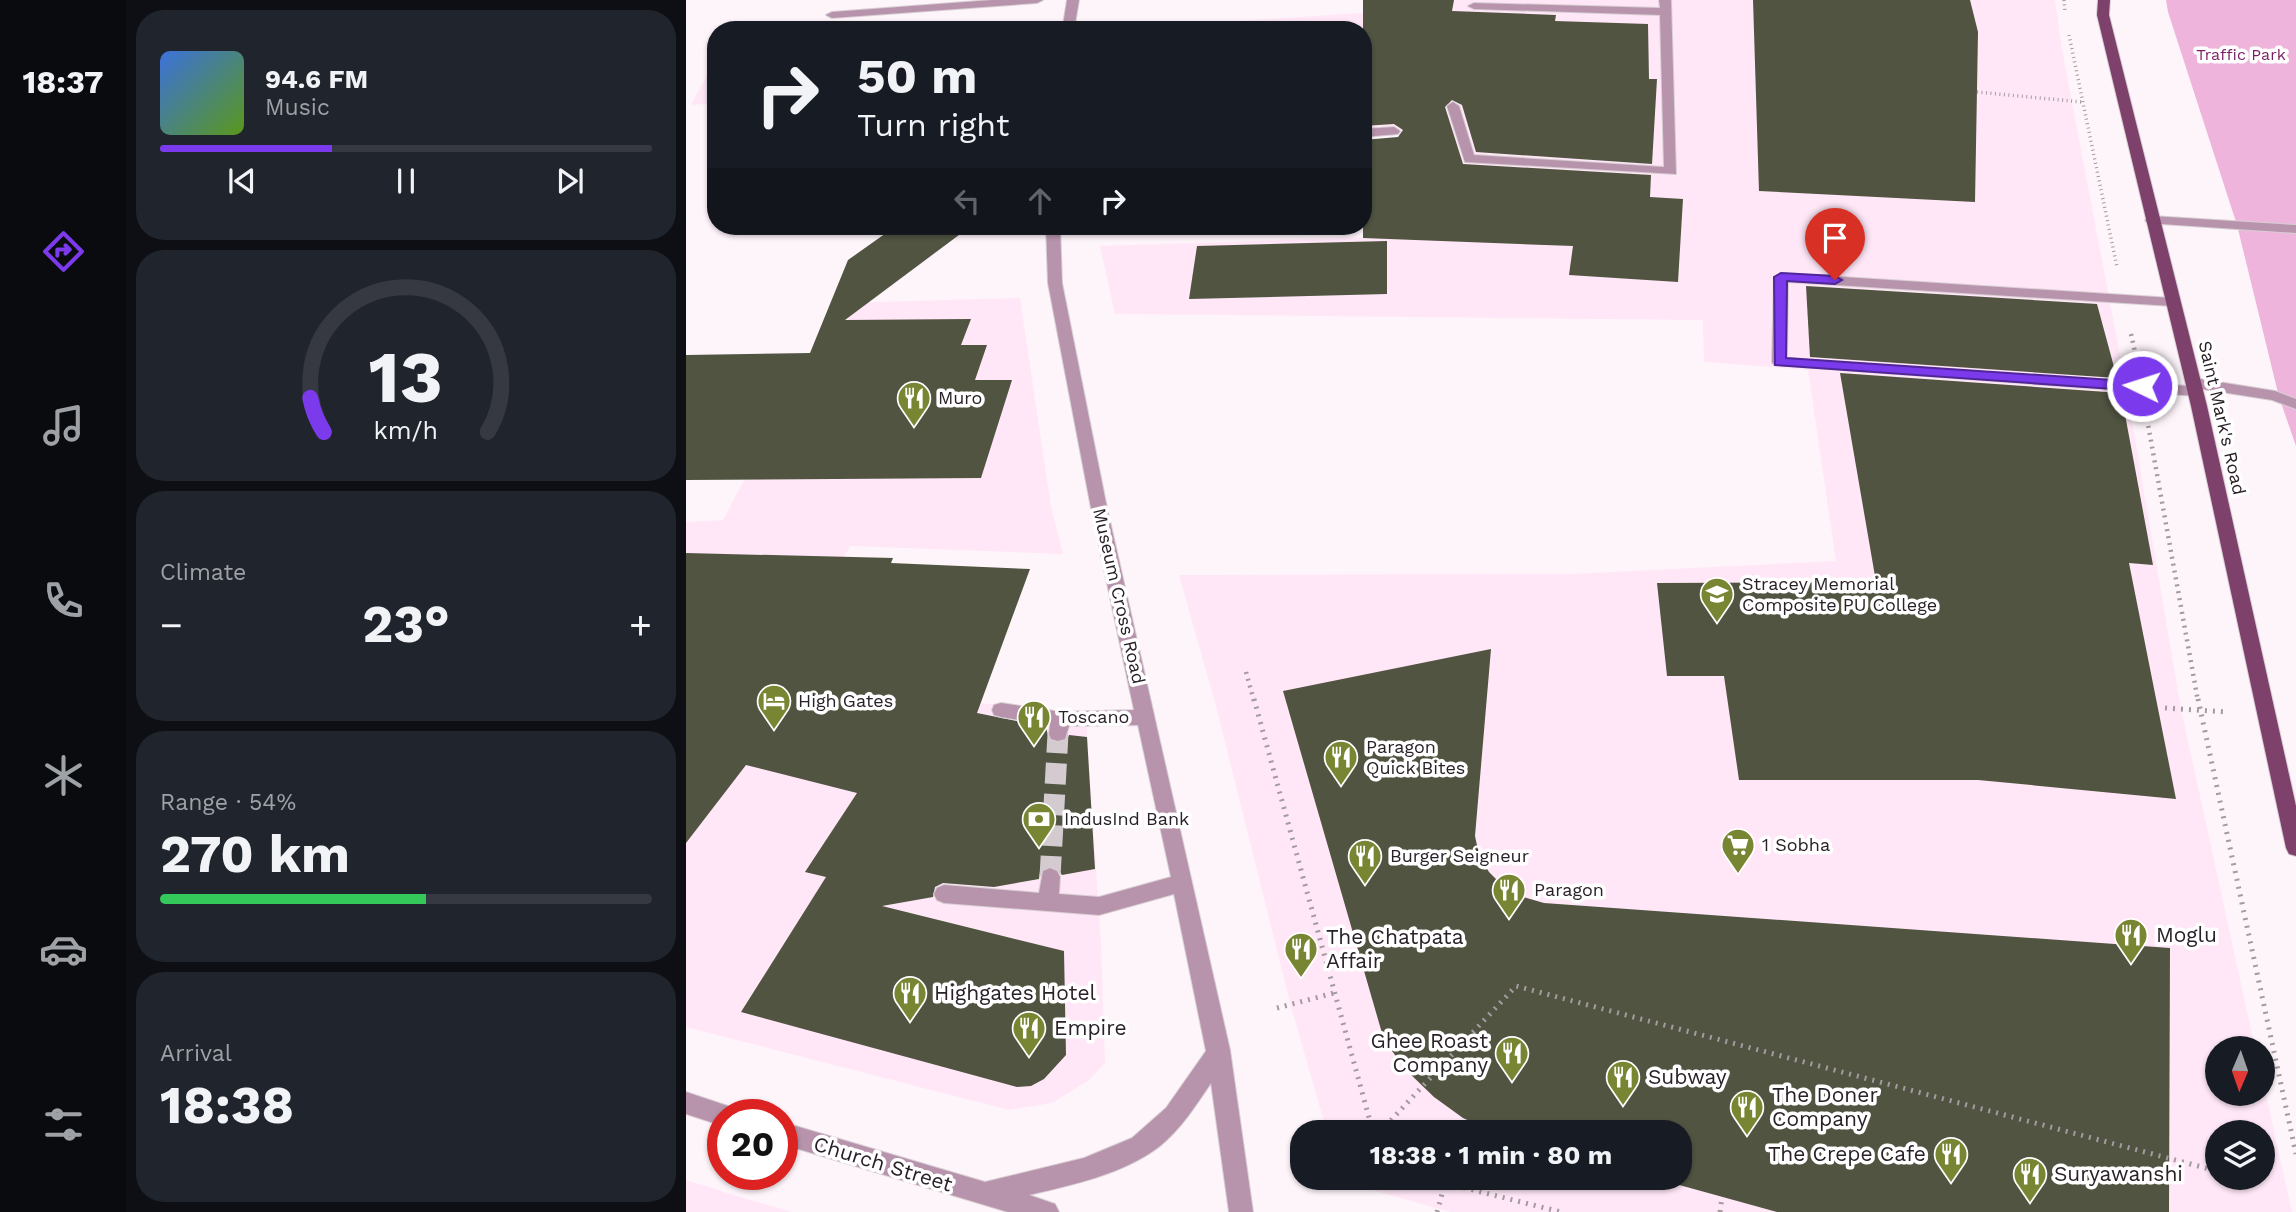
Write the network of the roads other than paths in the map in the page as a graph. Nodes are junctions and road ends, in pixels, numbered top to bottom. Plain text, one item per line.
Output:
1 (1037, 0) edge
2 (1073, 0) edge
3 (2104, 0) edge
4 (1474, 6) dead end
5 (1665, 6) edge
6 (832, 15) dead end
7 (1070, 21) edge
8 (1453, 106) dead end
9 (1394, 131) dead end
10 (1372, 132) edge
11 (2152, 220) junction
12 (2296, 229) edge
13 (1053, 235) edge
14 (2172, 302) junction
15 (2195, 387) junction
16 (2296, 404) edge
17 (1001, 710) dead end
18 (1146, 716) junction
19 (2296, 848) edge
20 (1051, 877) tunnel mouth
21 (1181, 883) junction
22 (944, 894) dead end
23 (1048, 904) junction
24 (1219, 1050) junction
25 (686, 1104) edge
26 (707, 1110) edge
27 (798, 1138) edge
28 (984, 1194) junction
29 (1047, 1212) edge
30 (1241, 1212) edge

1 - 6 street
2 - 7 street
3 - 11 main road, Saint Mark's Road
4 - 5 street
5 - 8 street
9 - 10 street
11 - 12 street
11 - 14 main road, Saint Mark's Road
13 - 18 street, Museum Cross Road
14 - 15 main road, Saint Mark's Road
14 - 15 street
15 - 16 street
15 - 19 main road, Saint Mark's Road
17 - 18 street
18 - 21 street, Museum Cross Road
20 - 23 street
21 - 23 street
21 - 24 street, Museum Cross Road
22 - 23 street
24 - 28 street
24 - 30 street, Museum Cross Road
25 - 26 street
27 - 28 street, Church Street
28 - 29 street, Church Street

